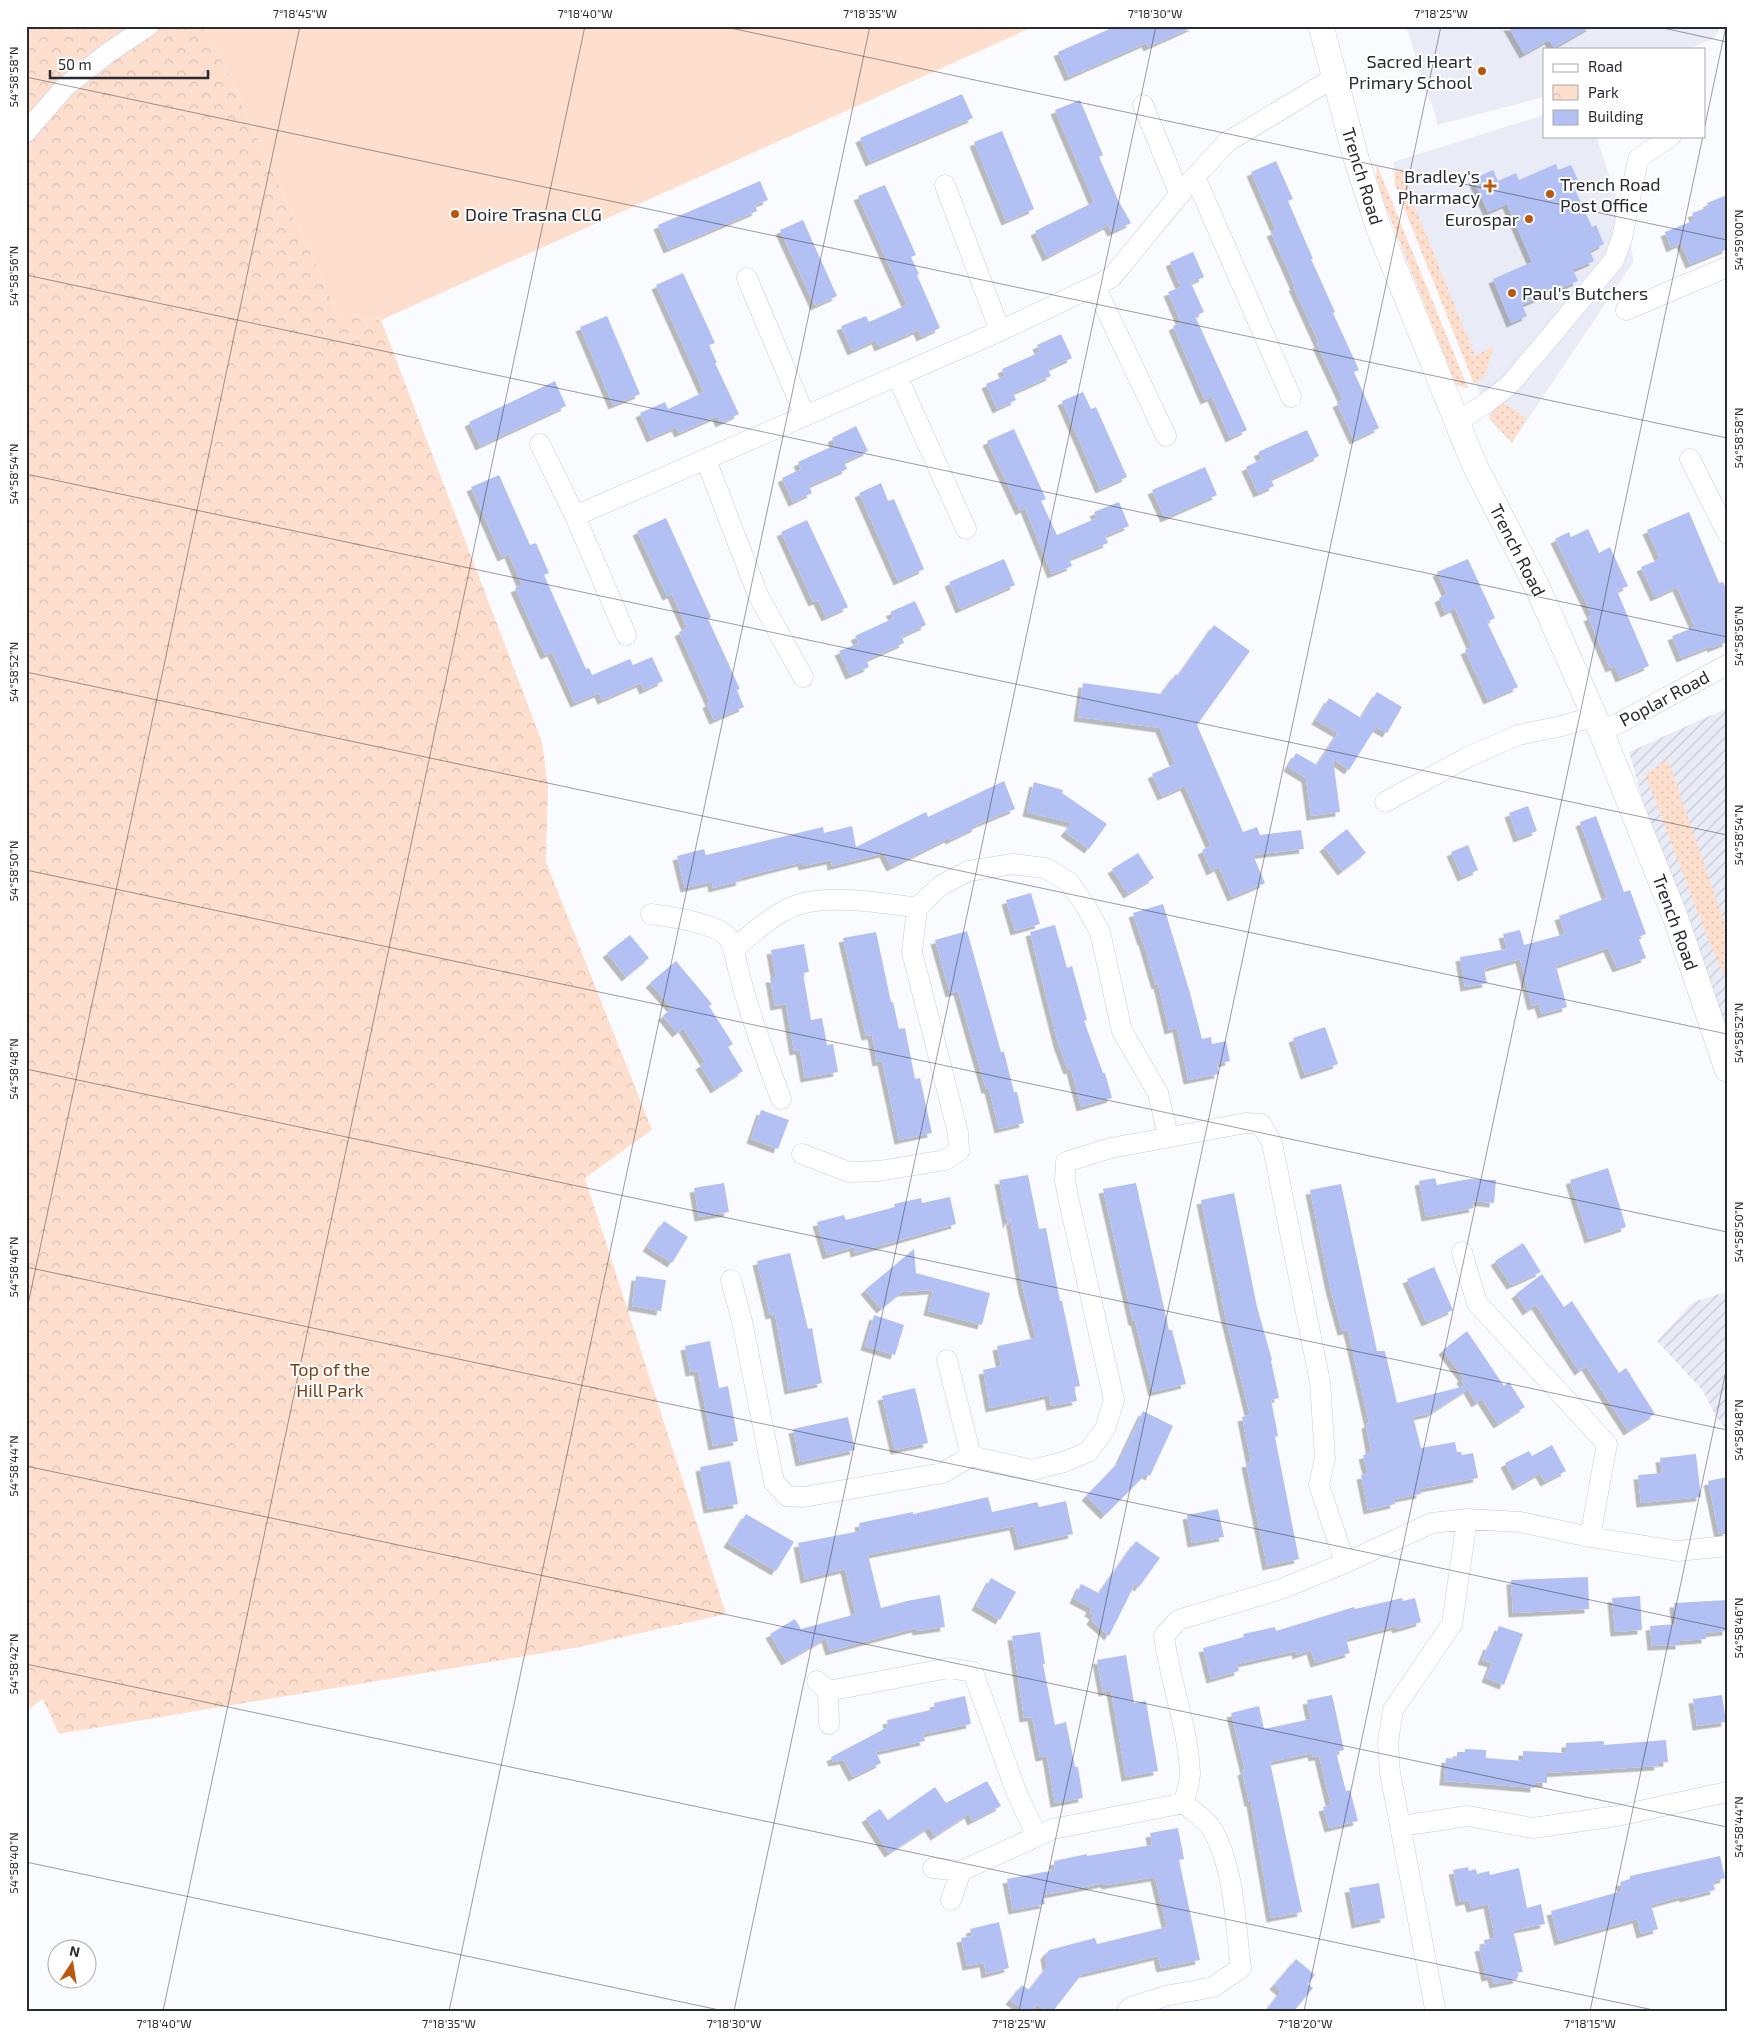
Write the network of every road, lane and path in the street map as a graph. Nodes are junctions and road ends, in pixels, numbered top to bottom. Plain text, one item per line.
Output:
1 (148, 26) edge
2 (1321, 26) edge
3 (1335, 77) junction
4 (1143, 105) dead end
5 (26, 132) edge
6 (1667, 138) edge
7 (1195, 177) junction
8 (945, 185) dead end
9 (1180, 195) junction
10 (1727, 267) edge
11 (747, 278) dead end
12 (1095, 286) junction
13 (1626, 310) dead end
14 (1000, 331) junction
15 (897, 376) junction
16 (1291, 397) dead end
17 (805, 416) junction
18 (1457, 422) junction
19 (1166, 436) dead end
20 (540, 444) dead end
21 (1690, 459) dead end
22 (706, 460) junction
23 (575, 516) junction
24 (966, 530) dead end
25 (1727, 533) edge
26 (626, 635) dead end
27 (1727, 665) edge
28 (803, 677) dead end
29 (1598, 723) junction
30 (1385, 802) dead end
31 (917, 908) junction
32 (651, 914) dead end
33 (734, 949) junction
34 (1727, 1069) edge
35 (781, 1099) dead end
36 (1168, 1136) junction
37 (802, 1154) dead end
38 (1462, 1252) dead end
39 (731, 1280) dead end
40 (947, 1360) dead end
41 (971, 1456) junction
42 (1467, 1519) junction
43 (1590, 1537) junction
44 (1727, 1546) edge
45 (1345, 1563) junction
46 (829, 1724) dead end
47 (1727, 1792) edge
48 (1184, 1803) junction
49 (1401, 1826) junction
50 (1036, 1835) junction
51 (933, 1868) dead end
52 (961, 1871) junction
53 (951, 1900) dead end
54 (1434, 2008) dead end
55 (1127, 2011) edge

1 - 5 street
2 - 3 street, Trench Road
3 - 7 street
3 - 18 street, Trench Road
4 - 9 street
6 - 18 street
7 - 9 street
7 - 16 street
8 - 14 street
9 - 12 street
10 - 13 street
11 - 17 street
12 - 14 street
12 - 19 street
14 - 15 street
15 - 17 street
15 - 24 street
17 - 22 street
18 - 29 street, Trench Road
20 - 23 street
21 - 25 street
22 - 23 street
22 - 28 street
23 - 26 street
27 - 29 street, Poplar Road
29 - 30 street, Poplar Road
29 - 34 street, Trench Road
31 - 33 street
31 - 36 street
31 - 37 street
32 - 33 street
33 - 35 street
36 - 41 street
36 - 45 street
38 - 43 street
39 - 41 street
40 - 41 street
42 - 43 street
42 - 45 street
42 - 49 street
43 - 44 street
45 - 48 street
46 - 50 street
47 - 49 street
48 - 50 street
48 - 55 street
49 - 54 street
50 - 52 street
51 - 52 street
52 - 53 street

